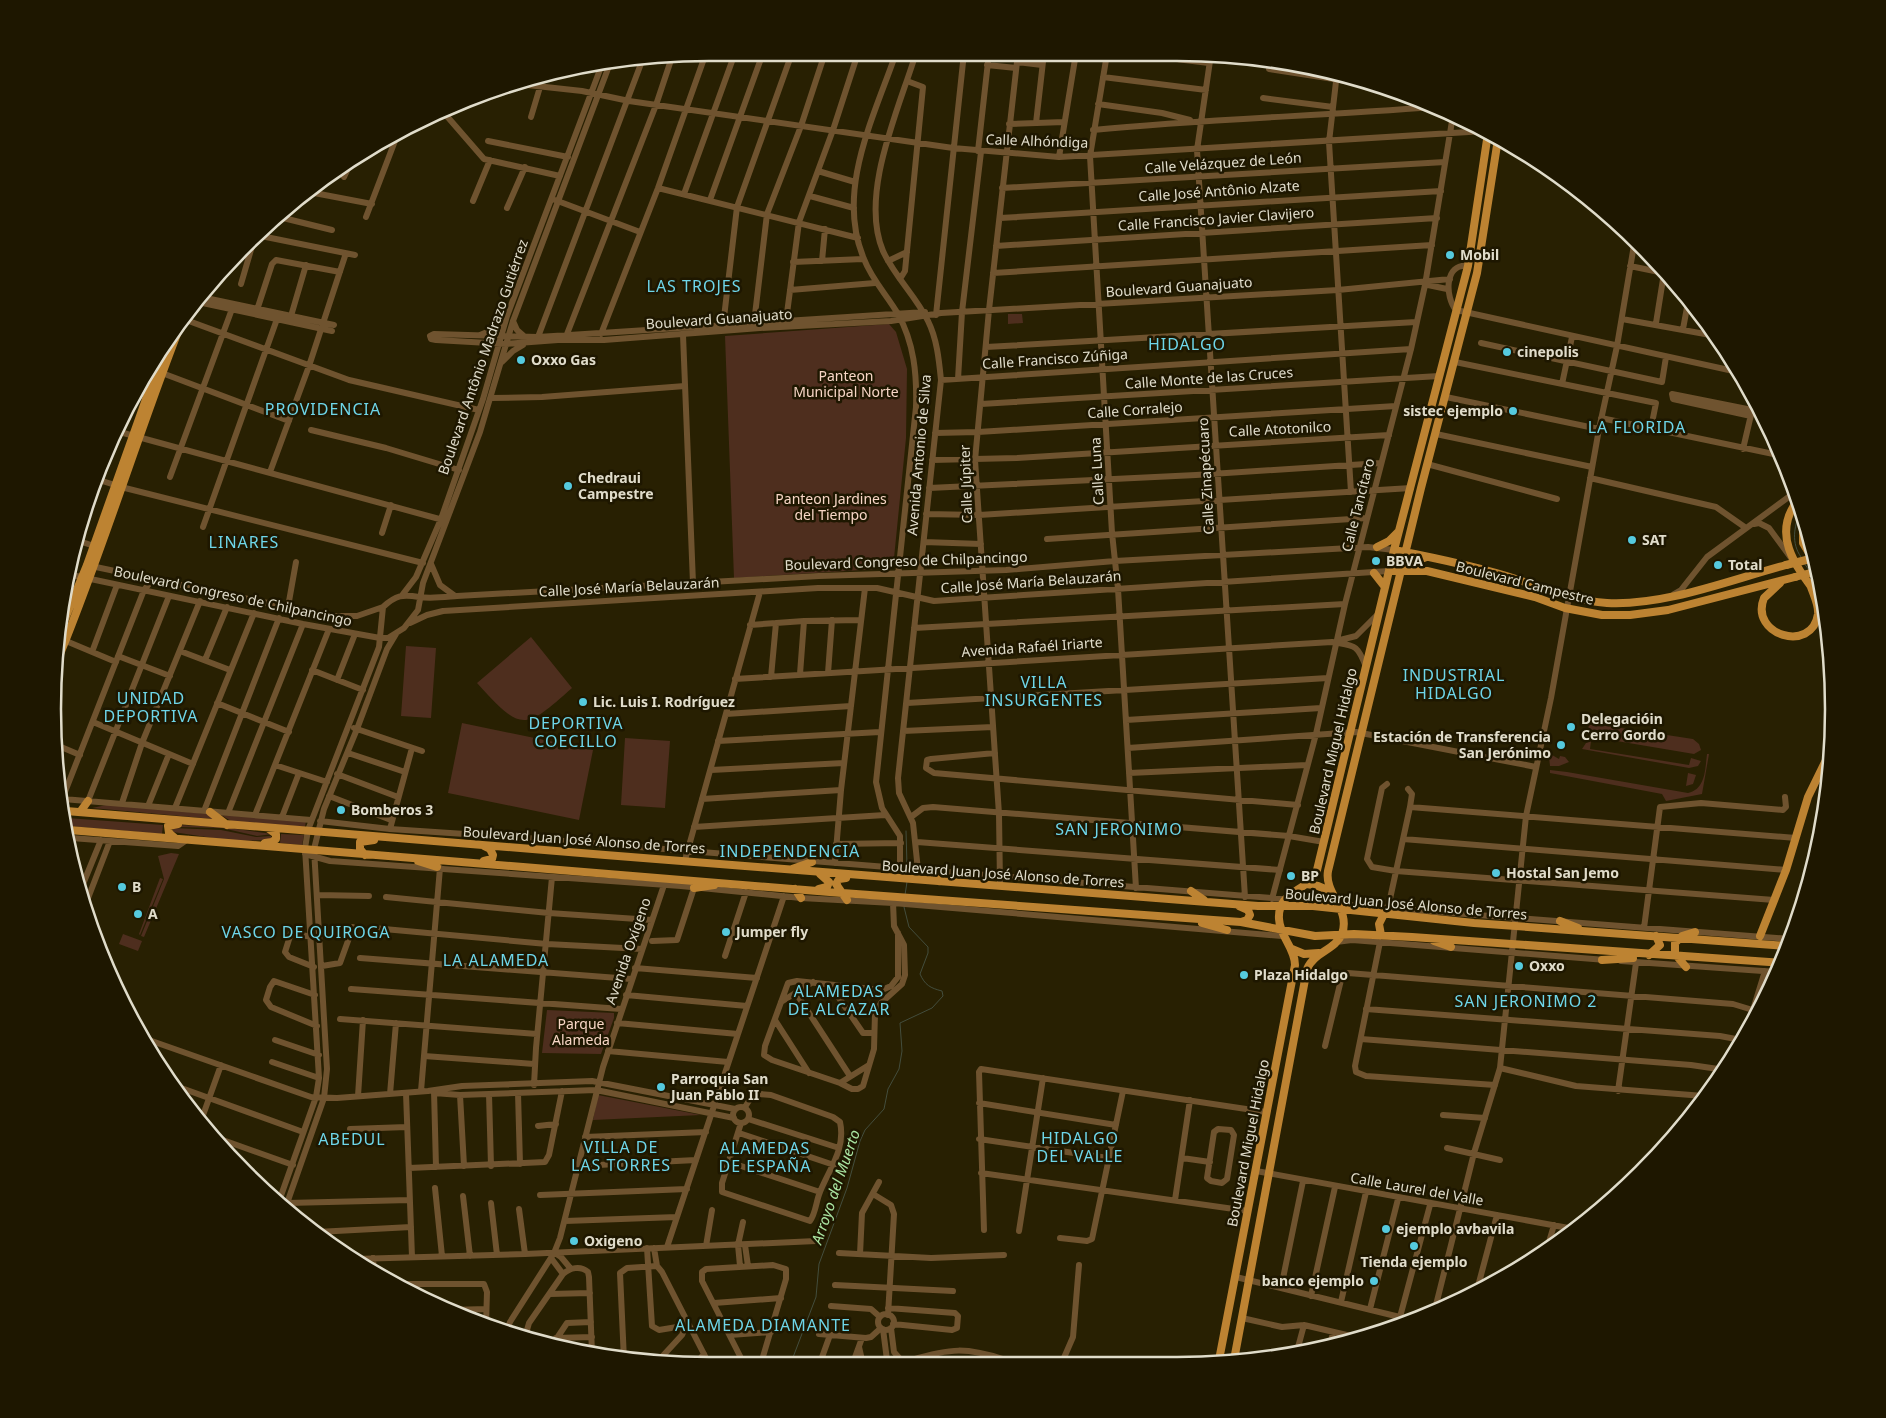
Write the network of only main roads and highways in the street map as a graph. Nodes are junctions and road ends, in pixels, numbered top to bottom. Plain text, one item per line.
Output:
1 (1486, 140) edge
2 (1497, 146) edge
3 (1468, 266) junction
4 (1468, 309) junction
5 (173, 345) edge
6 (157, 370) edge
7 (135, 438) junction
8 (118, 486) junction
9 (1791, 505) edge
10 (1399, 531) junction
11 (1377, 547) road end
12 (1394, 550) junction
13 (1406, 552) junction
14 (1427, 557) junction
15 (1807, 560) edge
16 (91, 566) junction
17 (1402, 568) junction
18 (1389, 572) junction
19 (1374, 573) road end
20 (1810, 573) edge
21 (85, 578) junction
22 (1786, 580) junction
23 (1810, 584) junction
24 (1385, 587) junction
25 (1813, 588) edge
26 (1814, 596) edge
27 (69, 611) edge
28 (1817, 613) edge
29 (65, 643) edge
30 (1821, 770) edge
31 (88, 801) road end
32 (207, 811) road end
33 (70, 812) edge
34 (78, 812) junction
35 (217, 824) junction
36 (227, 825) junction
37 (268, 828) junction
38 (74, 830) edge
39 (416, 835) junction
40 (111, 837) junction
41 (175, 838) junction
42 (233, 843) junction
43 (482, 845) junction
44 (365, 855) junction
45 (404, 857) junction
46 (462, 861) junction
47 (812, 862) road end
48 (439, 868) road end
49 (791, 870) junction
50 (928, 871) road end
51 (818, 873) junction
52 (868, 876) junction
53 (939, 881) junction
54 (744, 883) junction
55 (1307, 884) junction
56 (694, 888) road end
57 (795, 889) junction
58 (809, 890) junction
59 (1330, 891) junction
60 (1191, 892) road end
61 (842, 893) junction
62 (880, 896) junction
63 (801, 898) road end
64 (847, 900) road end
65 (862, 901) road end
66 (1208, 902) junction
67 (1283, 902) junction
68 (1233, 904) junction
69 (1363, 906) road end
70 (1341, 909) junction
71 (1386, 911) junction
72 (1188, 919) junction
73 (1560, 921) road end
74 (1241, 922) junction
75 (1610, 926) road end
76 (1227, 930) road end
77 (1584, 931) junction
78 (1593, 932) junction
79 (1695, 932) road end
80 (1281, 933) junction
81 (1341, 935) junction
82 (1656, 936) junction
83 (1760, 936) road end
84 (1425, 938) junction
85 (1679, 938) junction
86 (1380, 939) junction
87 (1779, 945) edge
88 (1451, 948) road end
89 (1292, 949) junction
90 (1319, 953) junction
91 (1650, 955) junction
92 (1677, 957) junction
93 (1602, 960) road end
94 (1772, 963) edge
95 (1686, 967) road end
96 (1235, 1353) edge
97 (1221, 1355) edge

1 - 3 main road, Boulevard Miguel Hidalgo
2 - 4 main road, Boulevard Miguel Hidalgo
3 - 4 main road
3 - 10 main road, Boulevard Miguel Hidalgo
4 - 13 main road, Boulevard Miguel Hidalgo
5 - 7 main road
6 - 7 main road
7 - 8 main road
8 - 16 main road
8 - 16 main road
9 - 23 main road
10 - 11 main road
10 - 12 main road, Boulevard Miguel Hidalgo
12 - 13 main road, Boulevard Campestre
12 - 18 main road, Boulevard Miguel Hidalgo
13 - 14 main road, Boulevard Campestre
13 - 17 main road, Boulevard Miguel Hidalgo
14 - 15 main road, Boulevard Campestre, bridge
14 - 17 main road
16 - 21 main road
17 - 18 main road
17 - 22 main road, Boulevard Campestre
17 - 59 main road, Boulevard Miguel Hidalgo
18 - 24 main road, Boulevard Miguel Hidalgo
19 - 24 main road
20 - 22 main road, Boulevard Campestre, bridge
21 - 27 main road
21 - 29 main road
22 - 28 main road
23 - 25 main road
23 - 26 main road
24 - 55 main road, Boulevard Miguel Hidalgo
30 - 83 main road
31 - 34 main road
32 - 36 main road
33 - 34 main road, Boulevard Juan José Alonso de Torres
34 - 35 main road, Boulevard Juan José Alonso de Torres
35 - 36 main road, Boulevard Juan José Alonso de Torres
35 - 41 main road
36 - 37 main road, Boulevard Juan José Alonso de Torres
37 - 39 main road, Boulevard Juan José Alonso de Torres
37 - 42 main road
38 - 40 main road
38 - 40 main road
39 - 43 main road, Boulevard Juan José Alonso de Torres
39 - 44 main road
40 - 41 main road
41 - 42 main road
42 - 44 main road
43 - 46 main road
43 - 49 main road, Boulevard Juan José Alonso de Torres
44 - 45 main road
45 - 46 main road
45 - 48 main road
46 - 54 main road
47 - 49 main road
49 - 51 main road, Boulevard Juan José Alonso de Torres
50 - 53 main road
51 - 52 main road, Boulevard Juan José Alonso de Torres
51 - 58 main road
52 - 53 main road, Boulevard Juan José Alonso de Torres
52 - 61 main road
53 - 66 main road, Boulevard Juan José Alonso de Torres
54 - 56 main road
54 - 57 main road
55 - 59 main road
55 - 67 main road, Boulevard Miguel Hidalgo
57 - 58 main road
57 - 63 main road
58 - 61 main road
59 - 70 main road
60 - 66 main road
61 - 62 main road
61 - 64 main road
62 - 65 main road
62 - 72 main road
66 - 68 main road, Boulevard Juan José Alonso de Torres
67 - 68 main road, Boulevard Juan José Alonso de Torres
67 - 70 main road, Boulevard Juan José Alonso de Torres
67 - 80 main road
68 - 74 main road
69 - 71 main road
70 - 71 main road, Boulevard Juan José Alonso de Torres
70 - 81 main road
71 - 77 main road, Boulevard Juan José Alonso de Torres
71 - 86 main road
72 - 74 main road
72 - 76 main road
73 - 77 main road
74 - 80 main road
75 - 78 main road
77 - 78 main road, Boulevard Juan José Alonso de Torres
78 - 82 main road, Boulevard Juan José Alonso de Torres
79 - 85 main road
80 - 81 main road
80 - 89 main road
81 - 86 main road
81 - 90 main road, Boulevard Miguel Hidalgo
82 - 85 main road, Boulevard Juan José Alonso de Torres
82 - 91 main road
84 - 86 main road
84 - 88 main road
84 - 91 main road
85 - 87 main road, Boulevard Juan José Alonso de Torres
85 - 92 main road
89 - 90 main road
89 - 97 main road, Boulevard Miguel Hidalgo
90 - 96 main road, Boulevard Miguel Hidalgo
91 - 92 main road
91 - 93 main road
92 - 94 main road
92 - 95 main road

